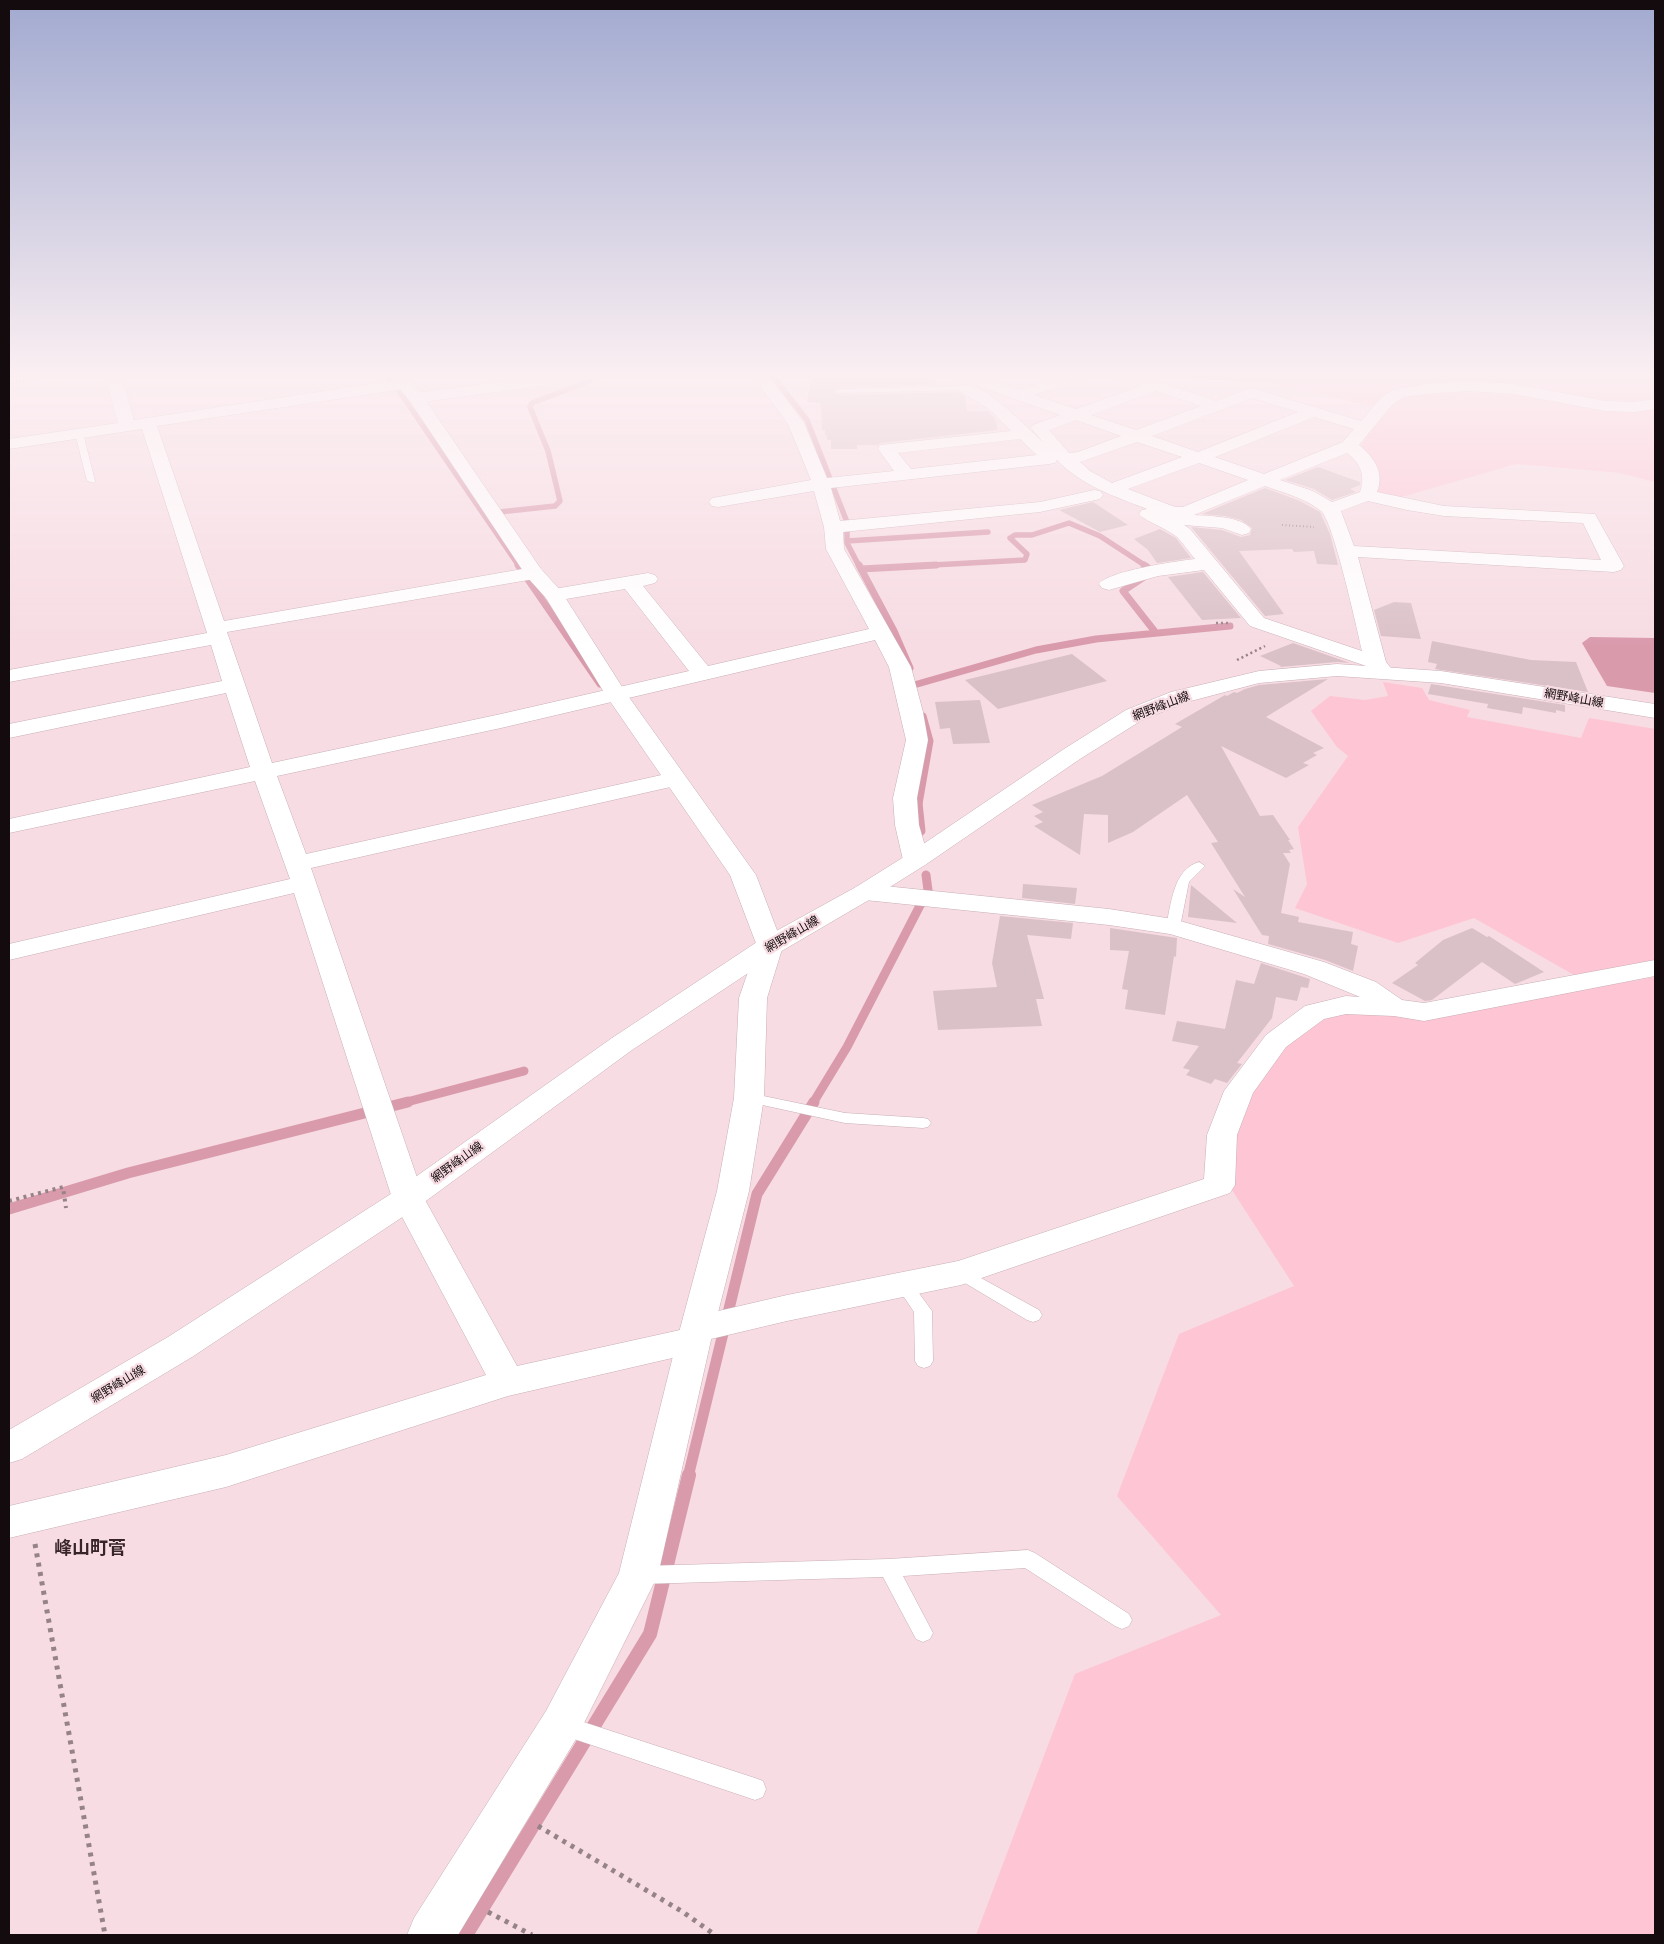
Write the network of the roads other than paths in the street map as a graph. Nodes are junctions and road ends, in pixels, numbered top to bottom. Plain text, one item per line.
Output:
1 (86, 466) edge
2 (162, 466) edge
3 (460, 466) edge
4 (814, 466) edge
5 (899, 466) edge
6 (984, 466) edge
7 (1062, 466) edge
8 (1176, 466) edge
9 (1225, 466) edge
10 (1300, 466) edge
11 (1368, 466) edge
12 (906, 474) junction
13 (1265, 480) junction
14 (90, 482) dead end
15 (821, 484) junction
16 (1102, 492) junction
17 (1367, 495) junction
18 (718, 502) dead end
19 (1330, 509) junction
20 (1162, 518) junction
21 (833, 527) junction
22 (1242, 529) dead end
23 (1347, 551) junction
24 (1208, 564) junction
25 (534, 573) junction
26 (652, 579) dead end
27 (631, 583) junction
28 (1109, 584) dead end
29 (554, 595) junction
30 (882, 632) junction
31 (218, 633) junction
32 (1379, 667) junction
33 (703, 674) junction
34 (9, 676) edge
35 (235, 685) junction
36 (616, 694) junction
37 (1655, 711) edge
38 (9, 731) edge
39 (263, 772) junction
40 (676, 779) junction
41 (9, 826) edge
42 (916, 860) junction
43 (1199, 866) dead end
44 (300, 874) junction
45 (865, 892) junction
46 (1173, 927) junction
47 (770, 946) junction
48 (9, 952) edge
49 (1655, 968) edge
50 (1394, 1007) junction
51 (749, 1098) junction
52 (922, 1123) dead end
53 (408, 1198) junction
54 (961, 1273) junction
55 (904, 1285) junction
56 (1033, 1314) dead end
57 (696, 1335) junction
58 (924, 1361) dead end
59 (508, 1382) junction
60 (9, 1448) edge
61 (20, 1520) edge
62 (889, 1568) junction
63 (638, 1575) junction
64 (1122, 1620) dead end
65 (923, 1632) dead end
66 (561, 1725) junction
67 (755, 1789) dead end
68 (431, 1935) edge

1 - 14 lane
2 - 31 street
3 - 25 street
4 - 15 street
5 - 12 street
6 - 12 street
7 - 16 street
8 - 16 street
9 - 13 street
10 - 13 street
11 - 17 street
12 - 15 street
13 - 16 street
13 - 19 street
15 - 18 street
15 - 21 street
16 - 20 street
16 - 21 street
17 - 19 street
17 - 23 street
19 - 23 street
20 - 22 street
20 - 24 street
21 - 30 street
23 - 32 street
24 - 28 street
24 - 32 street
25 - 29 street
25 - 31 street
26 - 27 street
27 - 29 street
27 - 33 street
29 - 36 street
30 - 33 street
30 - 42 street
31 - 34 street
31 - 35 street
32 - 37 street, 網野峰山線
32 - 42 street, 網野峰山線
33 - 36 street
35 - 38 street
35 - 39 street
36 - 39 street
36 - 40 street
39 - 41 street
39 - 44 street
40 - 44 street
40 - 47 street
42 - 45 street, 網野峰山線
43 - 46 lane
44 - 48 street
44 - 53 street
45 - 46 street
45 - 47 street, 網野峰山線
46 - 50 street
47 - 51 street
47 - 53 street, 網野峰山線
49 - 50 street
50 - 54 street
51 - 52 lane
51 - 57 street
53 - 59 street
53 - 60 street, 網野峰山線
54 - 55 street
54 - 56 lane
55 - 57 street
55 - 58 lane
57 - 59 street
57 - 63 street
59 - 61 street
62 - 63 lane
62 - 64 lane
62 - 65 lane
63 - 66 street
66 - 67 lane
66 - 68 street

